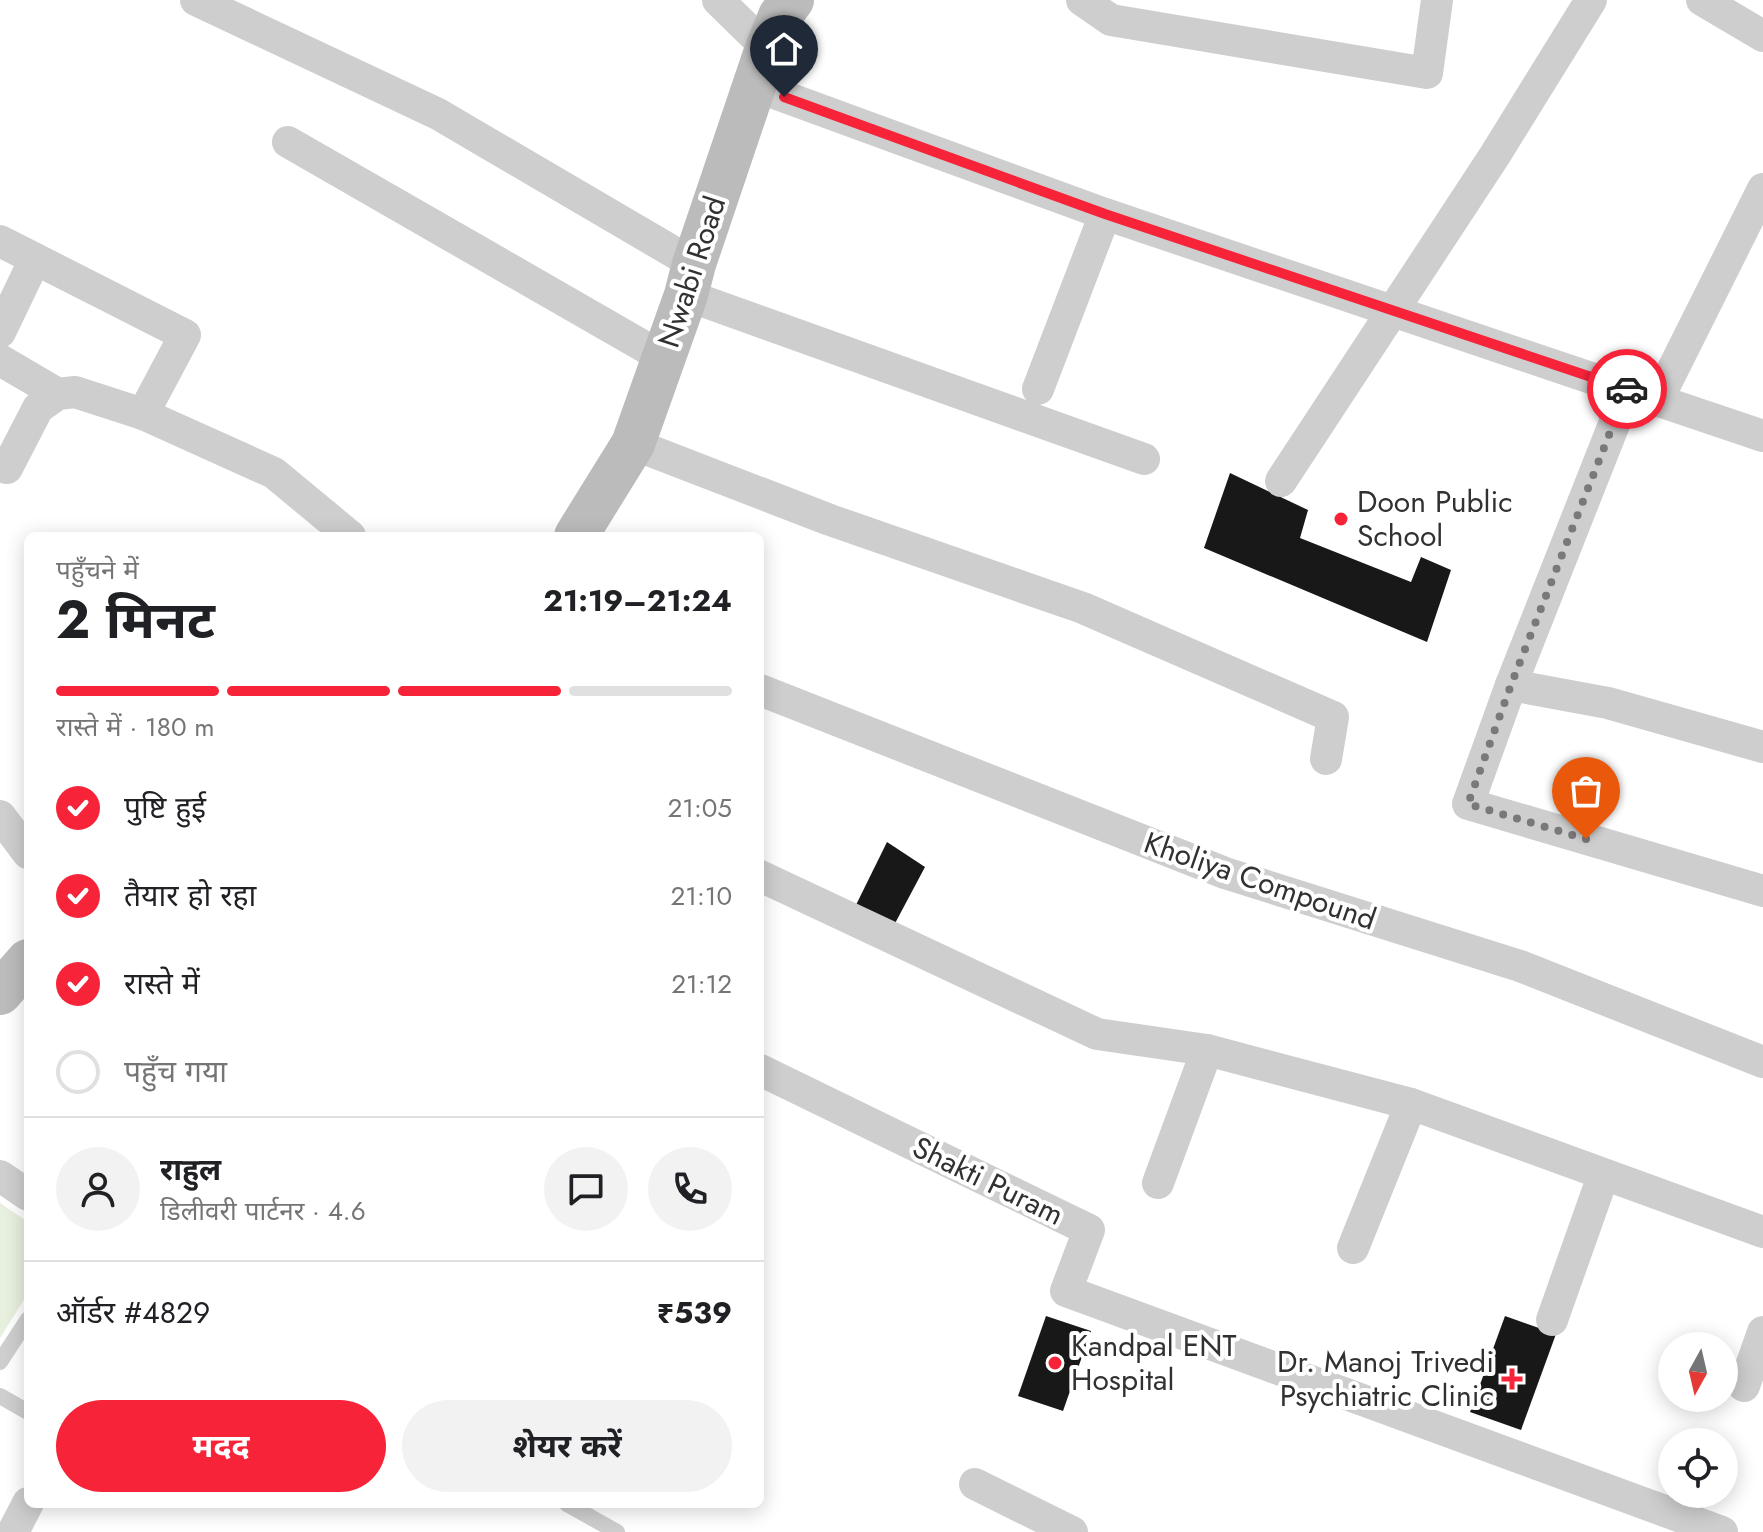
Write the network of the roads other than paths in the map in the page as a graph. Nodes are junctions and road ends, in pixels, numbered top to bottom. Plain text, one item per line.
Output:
1 (196, 0) edge
2 (718, 0) edge
3 (792, 0) edge
4 (1082, 0) edge
5 (1437, 0) edge
6 (1591, 0) edge
7 (1702, 0) edge
8 (1763, 36) edge
9 (761, 67) junction
10 (288, 142) dead end
11 (1763, 189) edge
12 (1105, 214) junction
13 (1754, 224) edge
14 (0, 241) edge
15 (35, 259) junction
16 (690, 280) junction
17 (1392, 309) junction
18 (0, 332) edge
19 (664, 358) junction
20 (0, 360) edge
21 (1038, 389) dead end
22 (1628, 389) junction
23 (58, 394) junction
24 (1658, 399) junction
25 (143, 414) junction
26 (1763, 436) edge
27 (633, 444) junction
28 (1144, 459) dead end
29 (0, 466) edge
30 (1281, 481) dead end
31 (345, 532) edge
32 (578, 532) edge
33 (1511, 685) junction
34 (764, 692) edge
35 (1763, 747) edge
36 (1326, 759) dead end
37 (0, 816) edge
38 (24, 848) edge
39 (764, 878) edge
40 (1763, 891) edge
41 (24, 966) edge
42 (0, 993) edge
43 (1207, 1050) junction
44 (1763, 1062) edge
45 (764, 1072) edge
46 (1411, 1104) junction
47 (0, 1176) edge
48 (1603, 1176) junction
49 (1158, 1183) dead end
50 (24, 1192) edge
51 (1763, 1232) edge
52 (1353, 1248) dead end
53 (1552, 1320) dead end
54 (24, 1325) edge
55 (1763, 1332) edge
56 (0, 1362) edge
57 (1744, 1386) dead end
58 (0, 1396) edge
59 (24, 1410) edge
60 (975, 1484) dead end
61 (25, 1508) edge
62 (574, 1508) edge
63 (13, 1532) edge
64 (617, 1532) edge
65 (1072, 1532) edge
66 (1722, 1532) edge

1 - 16 street
2 - 9 street
3 - 9 street, Nwabi Road
4 - 5 street
6 - 17 street
7 - 8 street
9 - 12 street
9 - 16 street, Nwabi Road
10 - 19 street
11 - 13 street
12 - 17 street
12 - 21 street
13 - 24 street
14 - 15 street
15 - 18 street
15 - 25 street
16 - 19 street, Nwabi Road
16 - 28 street
17 - 22 street
17 - 30 street
19 - 27 street, Nwabi Road
20 - 23 street
22 - 24 street
22 - 33 street
23 - 25 street
23 - 29 street
24 - 26 street
25 - 31 street
27 - 32 street, Nwabi Road
27 - 36 street
33 - 35 street
33 - 40 street
34 - 44 street, Kholiya Compound
37 - 38 street
39 - 43 street
41 - 42 street
43 - 46 street
43 - 49 street
45 - 66 street, Shakti Puram
46 - 48 street
46 - 52 street
47 - 50 street
48 - 51 street
48 - 53 street
54 - 56 lane
55 - 57 street
58 - 59 lane
60 - 65 street
61 - 63 street
62 - 64 lane

